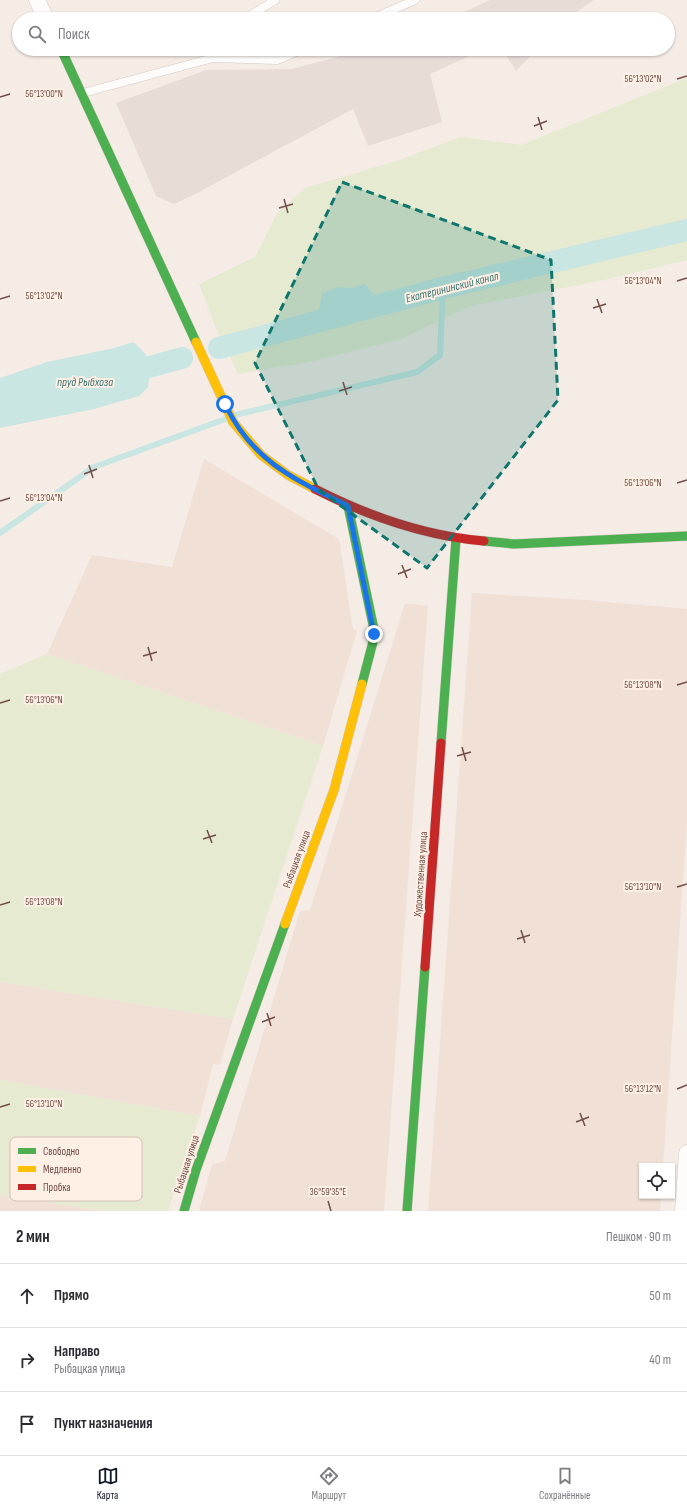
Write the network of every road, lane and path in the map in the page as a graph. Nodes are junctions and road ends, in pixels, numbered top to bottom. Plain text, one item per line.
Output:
1 (36, 0) edge
2 (275, 0) edge
3 (415, 0) edge
4 (42, 12) edge
5 (256, 12) edge
6 (387, 12) edge
7 (64, 56) edge
8 (286, 56) edge
9 (213, 58) joint
10 (83, 93) junction
11 (348, 506) junction
12 (687, 536) edge
13 (456, 539) junction
14 (687, 1153) edge
15 (184, 1211) edge
16 (407, 1211) edge
17 (683, 1211) edge

1 - 4 street
2 - 5 lane
3 - 6 lane
7 - 10 street
8 - 9 lane
9 - 10 lane
10 - 11 street
11 - 13 street
11 - 15 street, Рыбацкая улица
12 - 13 street
13 - 16 street, Художественная улица
14 - 17 street

